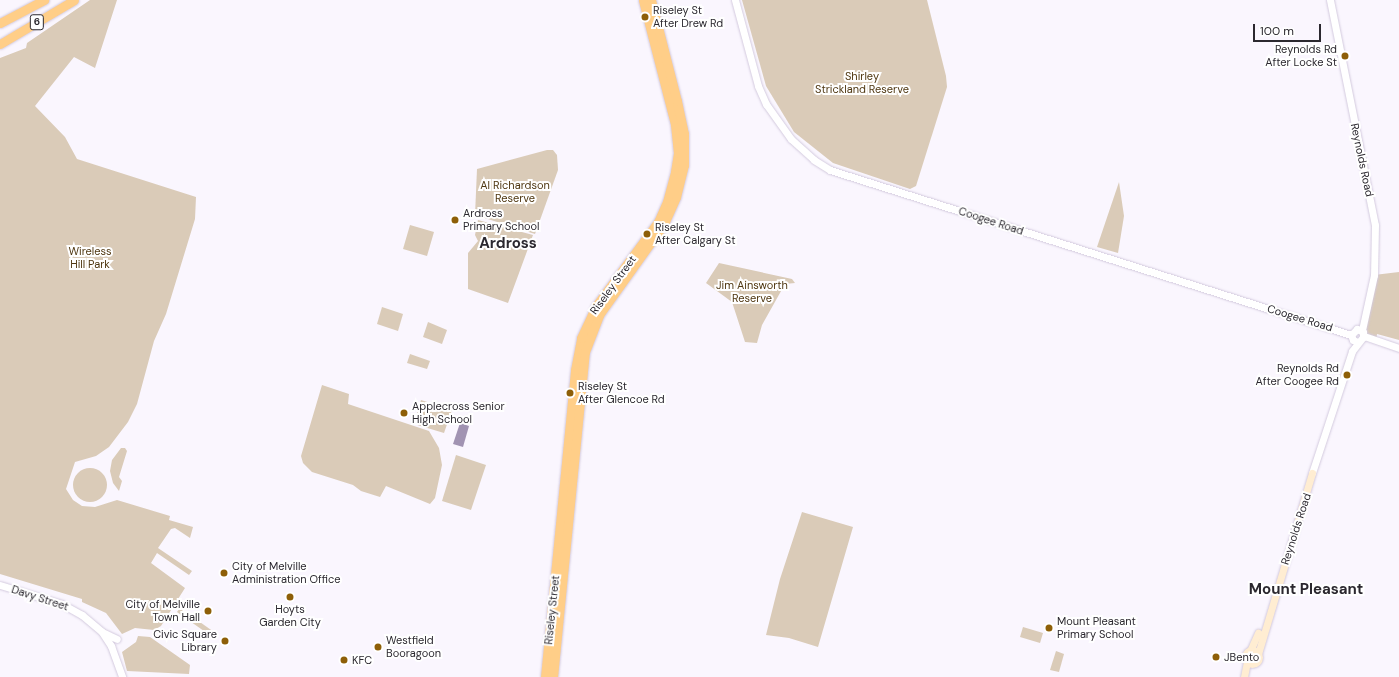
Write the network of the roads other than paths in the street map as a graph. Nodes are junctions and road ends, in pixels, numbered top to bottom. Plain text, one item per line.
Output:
1 (44, 0) edge
2 (74, 0) edge
3 (643, 0) edge
4 (651, 0) edge
5 (735, 0) edge
6 (1330, 0) edge
7 (0, 23) edge
8 (0, 44) edge
9 (661, 223) junction
10 (1357, 335) junction
11 (1399, 348) edge
12 (1312, 473) joint
13 (1, 585) edge
14 (96, 627) junction
15 (1262, 630) junction
16 (102, 632) junction
17 (117, 638) dead end
18 (1250, 651) junction
19 (1258, 654) junction
20 (1250, 663) junction
21 (118, 677) edge
22 (122, 677) edge
23 (545, 677) edge
24 (553, 677) edge
25 (1244, 677) edge
26 (1248, 677) edge

1 - 7 highway, 6
2 - 8 highway, 6
3 - 9 highway, Riseley Street
4 - 9 highway, Riseley Street
5 - 10 street, Coogee Road
6 - 10 street, Reynolds Road
9 - 23 highway, Riseley Street
9 - 24 highway, Riseley Street
10 - 11 street, Coogee Road
10 - 12 street, Reynolds Road
12 - 15 main road, Reynolds Road
13 - 14 street, Davy Street
14 - 16 street, Davy Street
14 - 21 street, Davy Street
15 - 18 main road, Reynolds Road
15 - 19 main road, Reynolds Road
16 - 17 street
16 - 22 street, Davy Street
18 - 19 main road
18 - 20 main road, Reynolds Road
19 - 20 main road, Reynolds Road
20 - 25 main road, Reynolds Road
20 - 26 main road, Reynolds Road

